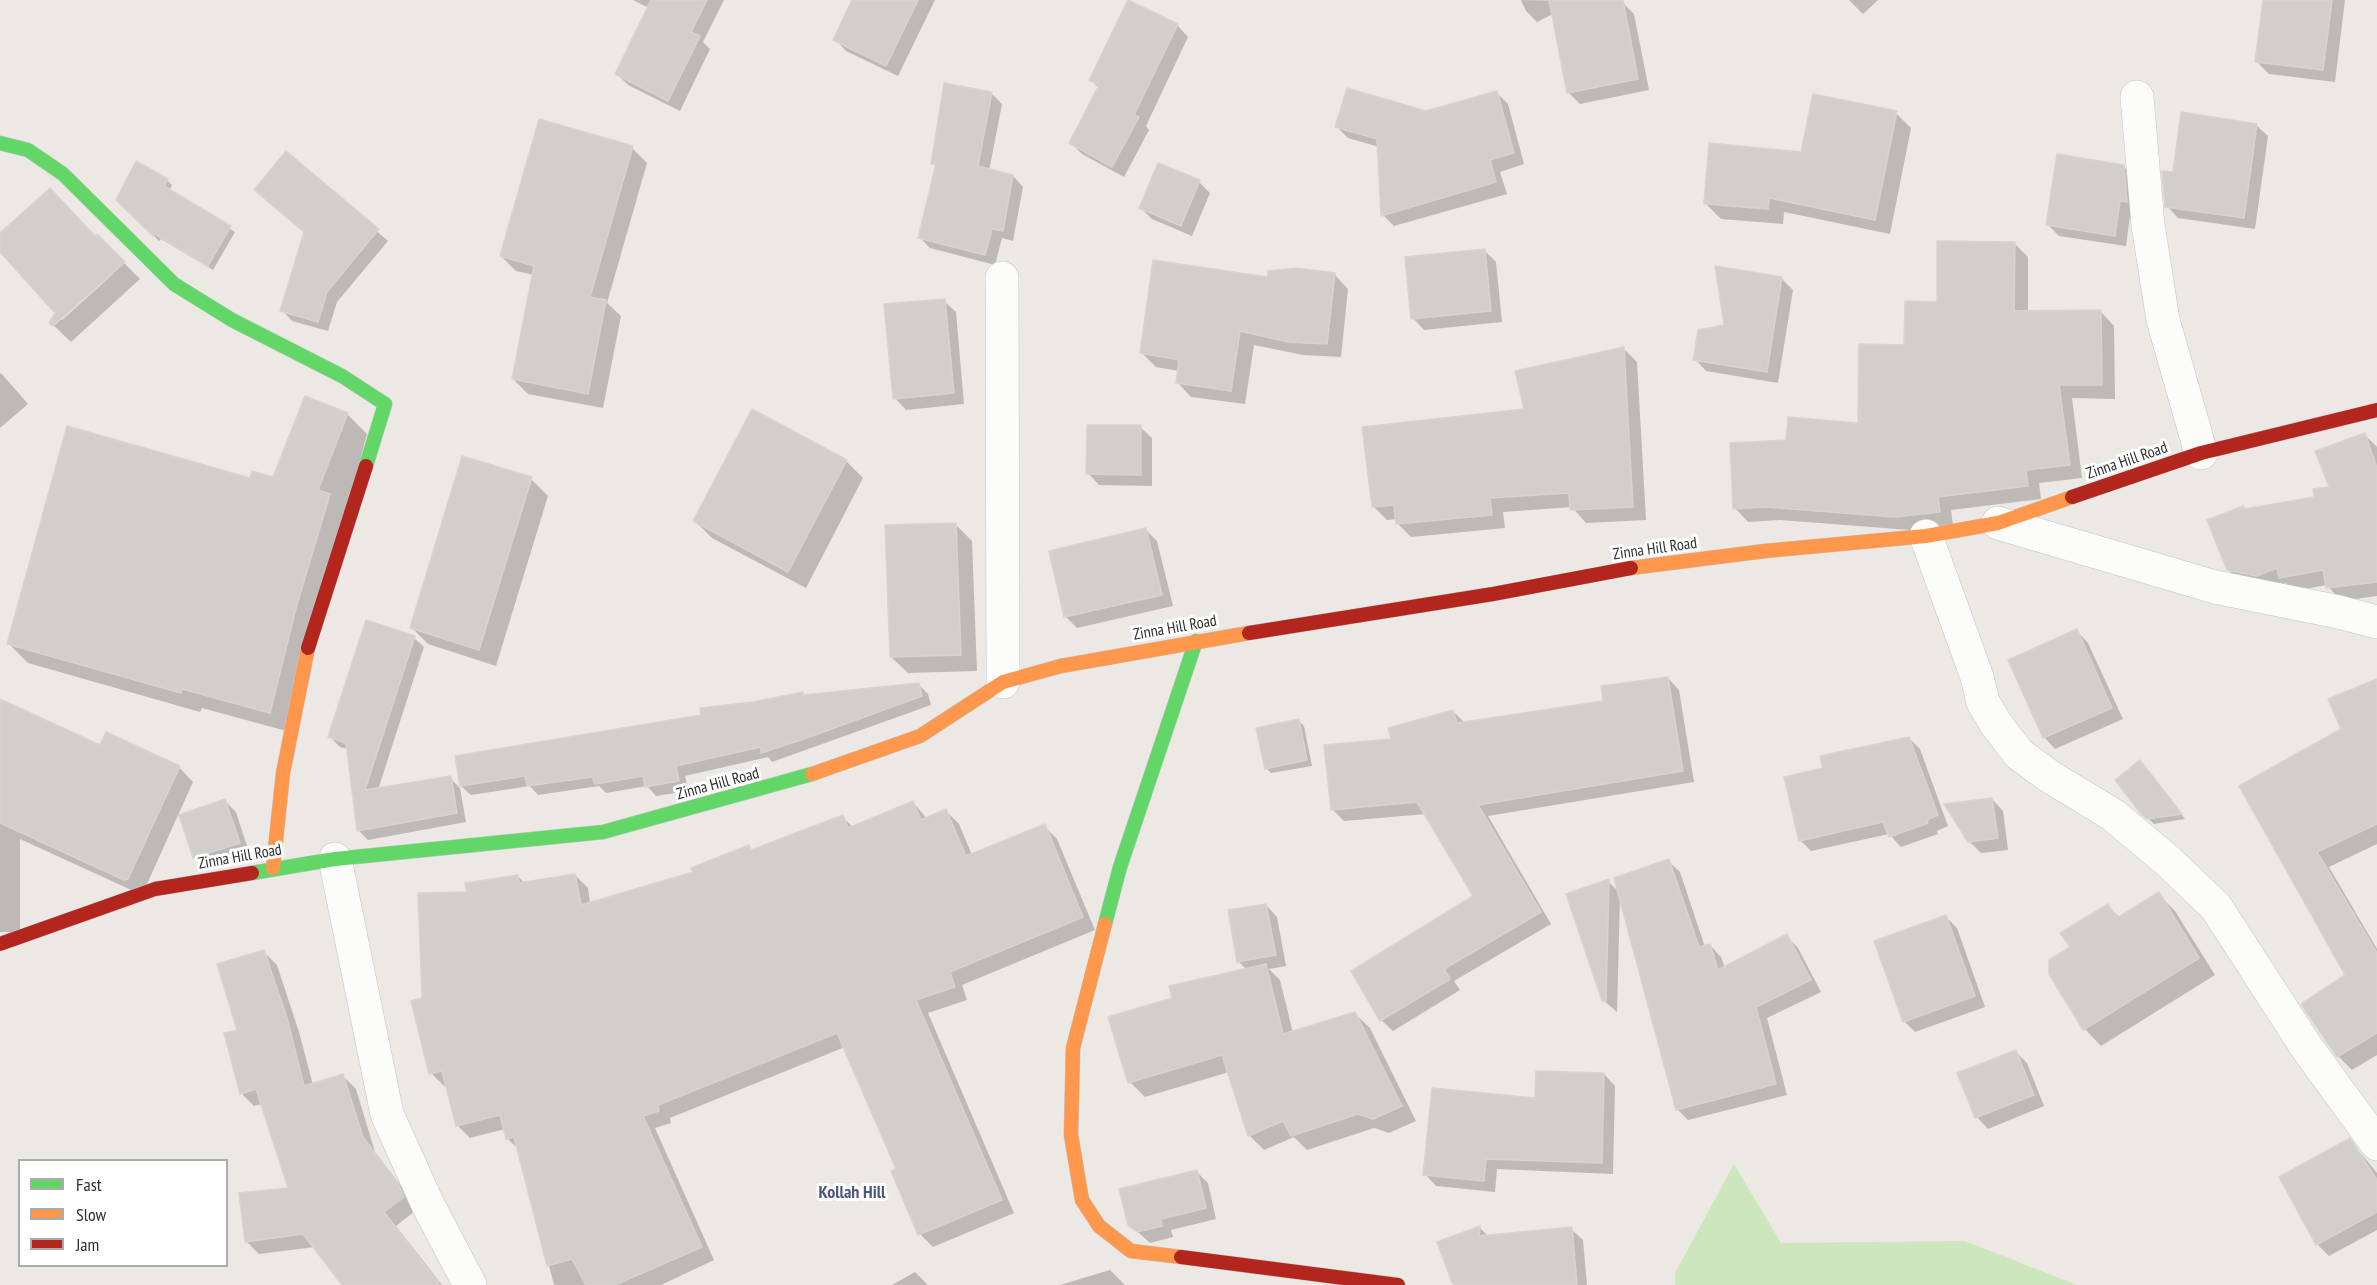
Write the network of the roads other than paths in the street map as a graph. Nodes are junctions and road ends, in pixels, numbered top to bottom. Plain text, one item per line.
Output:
1 (2137, 97) dead end
2 (0, 143) edge
3 (1002, 278) dead end
4 (2377, 410) edge
5 (2201, 453) junction
6 (1998, 523) junction
7 (1926, 536) junction
8 (2377, 622) edge
9 (1196, 641) junction
10 (1003, 682) junction
11 (335, 859) junction
12 (273, 868) junction
13 (0, 944) edge
14 (2377, 1144) edge
15 (470, 1285) edge
16 (1398, 1285) edge

1 - 5 street
2 - 12 street
3 - 10 street
4 - 5 street, Zinna Hill Road
5 - 6 street, Zinna Hill Road
6 - 7 street, Zinna Hill Road
6 - 8 street
7 - 9 street, Zinna Hill Road
7 - 14 street
9 - 10 street, Zinna Hill Road
9 - 16 street
10 - 11 street, Zinna Hill Road
11 - 12 street, Zinna Hill Road
11 - 15 street
12 - 13 street, Zinna Hill Road

